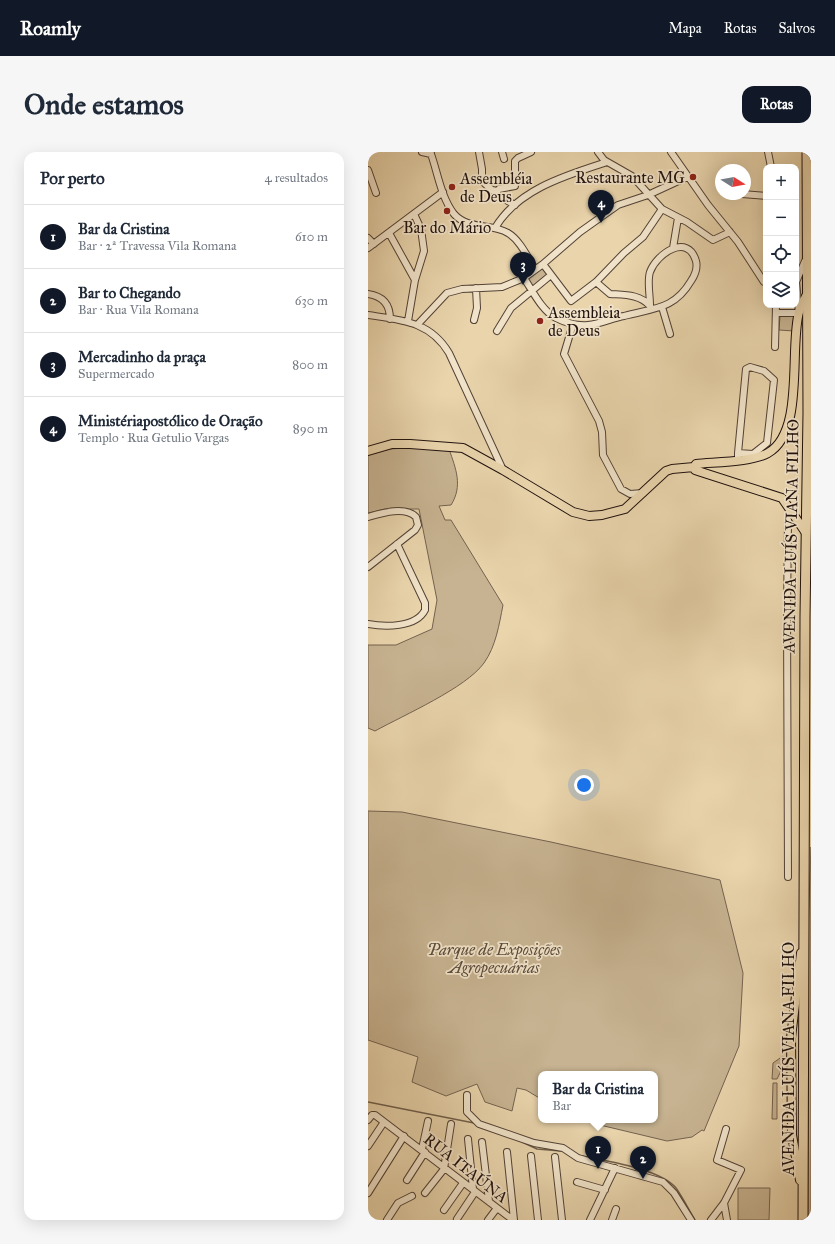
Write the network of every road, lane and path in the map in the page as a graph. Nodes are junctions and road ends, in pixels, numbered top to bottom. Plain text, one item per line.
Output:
1 (422, 152) edge
2 (479, 152) edge
3 (502, 152) edge
4 (532, 152) edge
5 (598, 152) edge
6 (670, 152) edge
7 (768, 152) edge
8 (807, 152) edge
9 (433, 153) edge
10 (504, 160) dead end
11 (607, 162) junction
12 (770, 164) edge
13 (368, 170) edge
14 (687, 176) junction
15 (497, 191) junction
16 (442, 192) junction
17 (376, 193) dead end
18 (648, 195) junction
19 (751, 195) edge
20 (763, 196) edge
21 (515, 205) junction
22 (662, 209) junction
23 (414, 214) junction
24 (678, 218) junction
25 (495, 228) junction
26 (730, 232) junction
27 (389, 234) junction
28 (368, 238) edge
29 (371, 246) edge
30 (673, 248) junction
31 (806, 260) junction
32 (544, 264) junction
33 (535, 269) junction
34 (799, 272) edge
35 (552, 275) junction
36 (524, 278) junction
37 (415, 280) junction
38 (763, 281) edge
39 (596, 282) junction
40 (476, 288) junction
41 (532, 290) junction
42 (368, 294) edge
43 (806, 296) junction
44 (651, 307) junction
45 (662, 307) junction
46 (776, 308) edge
47 (799, 308) edge
48 (799, 312) junction
49 (776, 313) junction
50 (368, 315) edge
51 (390, 319) junction
52 (474, 320) dead end
53 (408, 321) junction
54 (418, 324) junction
55 (572, 324) junction
56 (497, 331) dead end
57 (670, 334) dead end
58 (775, 347) dead end
59 (368, 451) edge
60 (738, 456) junction
61 (694, 467) junction
62 (503, 470) junction
63 (643, 494) junction
64 (368, 516) edge
65 (790, 519) junction
66 (806, 533) junction
67 (397, 544) junction
68 (368, 567) edge
69 (368, 624) edge
70 (788, 877) dead end
71 (804, 920) junction
72 (467, 1095) dead end
73 (368, 1120) edge
74 (428, 1121) dead end
75 (384, 1122) junction
76 (451, 1124) dead end
77 (726, 1129) dead end
78 (404, 1136) junction
79 (468, 1139) dead end
80 (482, 1142) dead end
81 (368, 1146) edge
82 (423, 1151) junction
83 (507, 1152) dead end
84 (530, 1156) dead end
85 (555, 1157) dead end
86 (615, 1168) junction
87 (444, 1169) junction
88 (407, 1180) dead end
89 (577, 1182) dead end
90 (464, 1183) junction
91 (605, 1190) junction
92 (474, 1191) junction
93 (368, 1193) edge
94 (425, 1193) dead end
95 (412, 1196) dead end
96 (802, 1197) junction
97 (489, 1201) junction
98 (724, 1203) junction
99 (497, 1208) junction
100 (616, 1209) dead end
101 (444, 1210) dead end
102 (456, 1219) edge
103 (387, 1220) edge
104 (488, 1220) edge
105 (514, 1220) edge
106 (538, 1220) edge
107 (562, 1220) edge
108 (590, 1220) edge
109 (612, 1220) edge
110 (691, 1220) edge
111 (710, 1220) edge
112 (727, 1220) edge
113 (803, 1220) edge

1 - 9 street
2 - 15 street
3 - 10 street
4 - 15 street
5 - 11 street
6 - 14 street
7 - 12 street
8 - 31 highway, AVENIDA LUÍS VIANA FILHO
9 - 16 street
11 - 18 street
11 - 21 street
13 - 17 street
14 - 18 street
14 - 26 street
15 - 21 street
16 - 23 street
16 - 25 street
18 - 22 street
18 - 32 street
19 - 20 street
21 - 25 street
22 - 24 street
22 - 39 street
23 - 27 street
23 - 37 street
24 - 26 street
24 - 30 street
25 - 33 street
26 - 38 street
27 - 29 street
27 - 37 street
28 - 29 street
30 - 44 street
30 - 45 street
31 - 34 street
31 - 43 highway, AVENIDA LUÍS VIANA FILHO
32 - 33 street
32 - 35 street
33 - 36 street
35 - 39 street
35 - 41 street
36 - 40 street
36 - 41 street
37 - 53 street
39 - 44 street
40 - 52 street
40 - 54 street
41 - 55 street
41 - 56 street
42 - 51 street
43 - 48 main road
43 - 66 highway, AVENIDA LUÍS VIANA FILHO
44 - 45 street
44 - 55 street
45 - 57 street
46 - 49 street
47 - 48 street
48 - 49 street
48 - 60 main road
49 - 58 street
50 - 51 street
51 - 53 street
53 - 54 street
54 - 62 street
55 - 63 street
59 - 62 main road
60 - 60 street
60 - 61 main road
61 - 63 main road
61 - 65 main road
62 - 63 main road
64 - 67 street
65 - 66 main road
65 - 70 street
66 - 71 highway, AVENIDA LUÍS VIANA FILHO
67 - 68 street
67 - 69 street
71 - 96 highway, AVENIDA LUÍS VIANA FILHO
71 - 96 main road, AVENIDA LUÍS VIANA FILHO
72 - 86 street
73 - 75 street
74 - 82 street
75 - 78 street, RUA ITAÚNA
75 - 81 street
76 - 87 street
77 - 98 street
78 - 82 street, RUA ITAÚNA
78 - 93 street
79 - 92 street
80 - 97 street
82 - 87 street, RUA ITAÚNA
82 - 88 street
83 - 105 street
84 - 106 street
85 - 107 street
86 - 91 street
86 - 110 street
87 - 90 street, RUA ITAÚNA
87 - 94 street
89 - 91 street
90 - 92 street, RUA ITAÚNA
90 - 101 street
91 - 108 street
92 - 97 street, RUA ITAÚNA
92 - 102 street
95 - 103 street
96 - 113 highway, AVENIDA LUÍS VIANA FILHO
97 - 99 street, RUA ITAÚNA
98 - 111 street
98 - 112 street
99 - 104 street
99 - 105 street, RUA ITAÚNA
100 - 109 street

